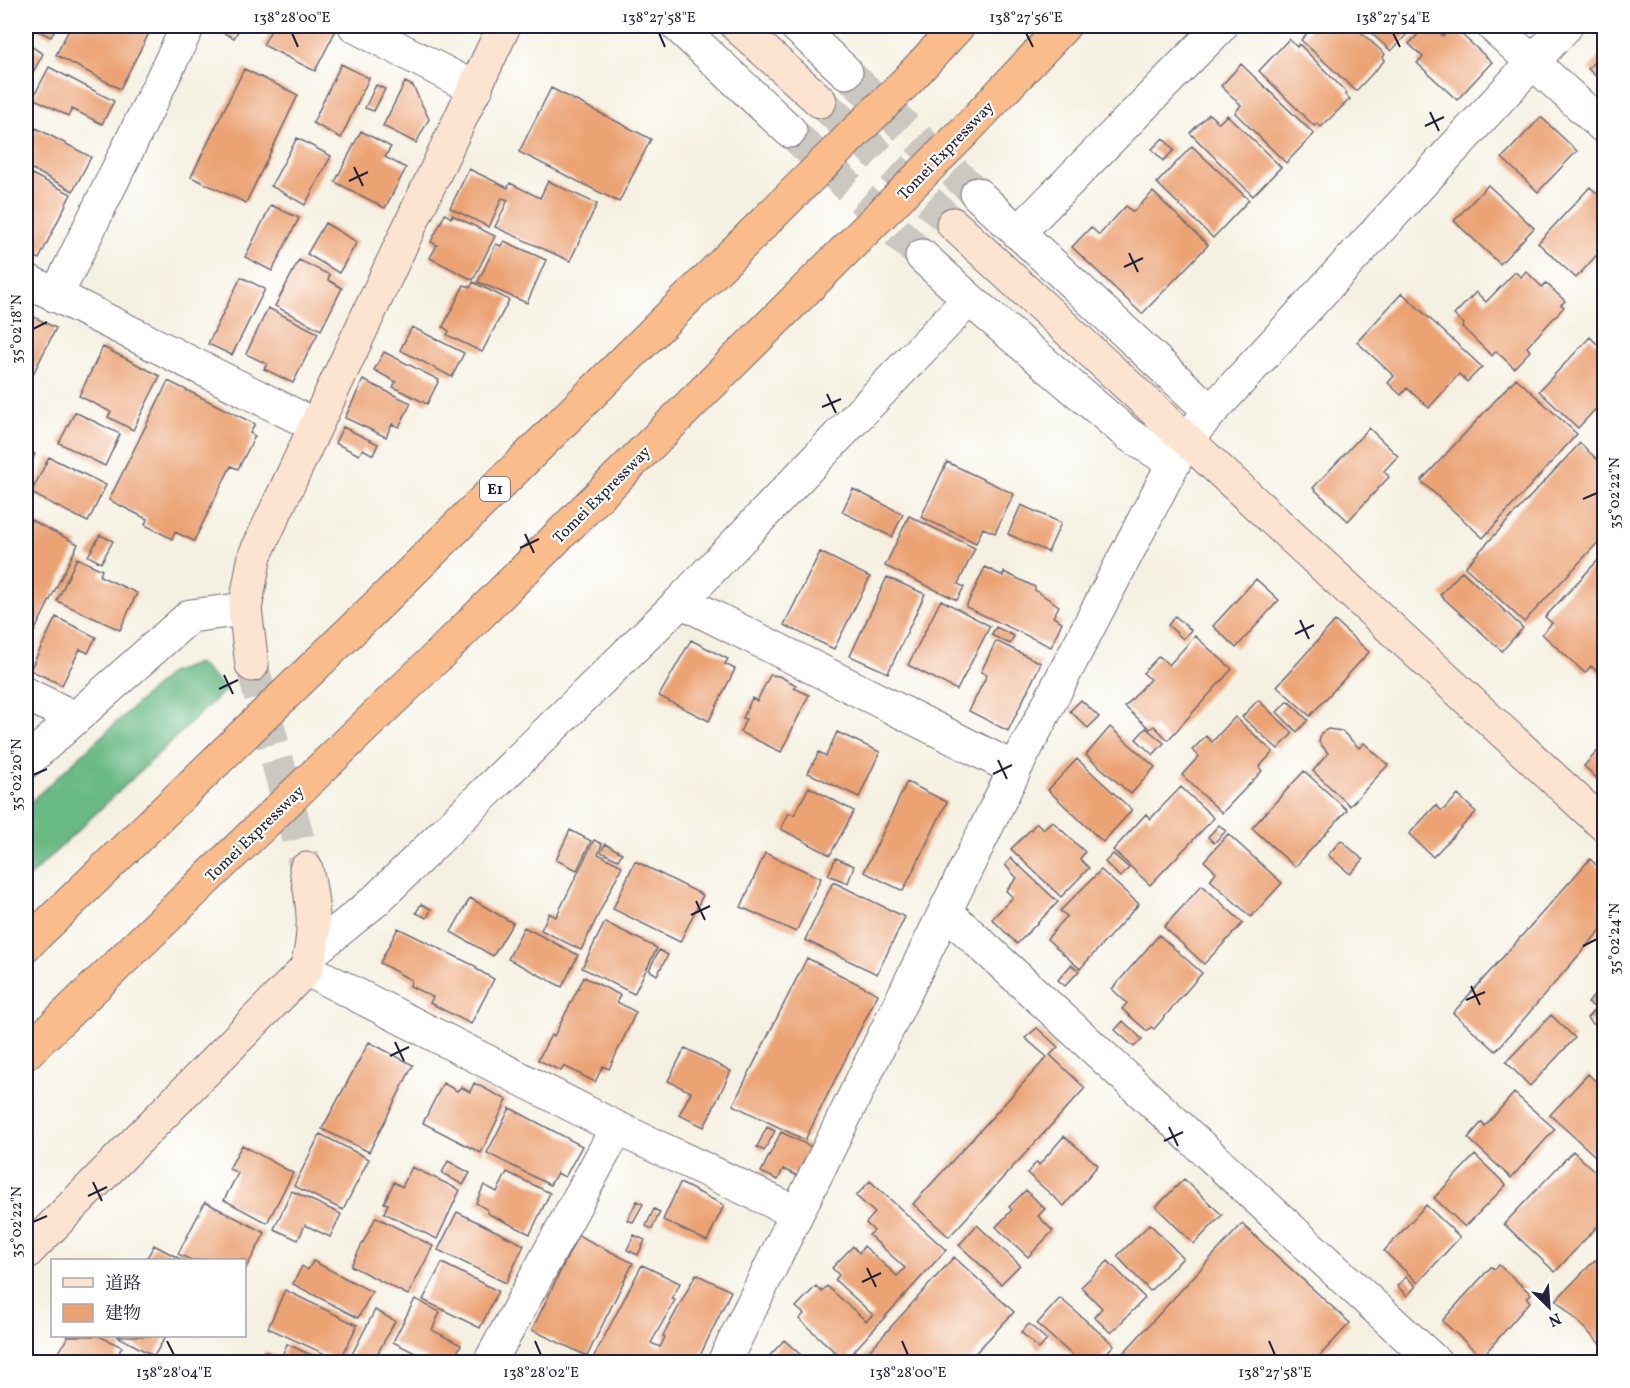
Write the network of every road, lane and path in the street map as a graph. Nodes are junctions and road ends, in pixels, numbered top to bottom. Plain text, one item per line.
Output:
1 (188, 26) edge
2 (355, 26) edge
3 (504, 26) edge
4 (678, 26) edge
5 (737, 26) edge
6 (958, 26) edge
7 (1064, 26) edge
8 (1221, 26) edge
9 (1493, 26) edge
10 (1566, 26) edge
11 (800, 27) edge
12 (1532, 61) junction
13 (846, 72) tunnel mouth
14 (476, 89) junction
15 (820, 101) tunnel mouth
16 (1605, 127) edge
17 (790, 131) tunnel mouth
18 (977, 194) tunnel mouth
19 (953, 224) tunnel mouth
20 (1018, 233) junction
21 (922, 256) tunnel mouth
22 (26, 280) edge
23 (56, 296) junction
24 (969, 299) junction
25 (1211, 412) junction
26 (314, 425) junction
27 (1180, 451) junction
28 (681, 601) junction
29 (245, 609) junction
30 (252, 665) tunnel mouth
31 (26, 694) edge
32 (75, 718) junction
33 (26, 762) edge
34 (1015, 769) junction
35 (1605, 825) edge
36 (306, 869) tunnel mouth
37 (945, 911) junction
38 (26, 945) edge
39 (308, 961) junction
40 (26, 1053) edge
41 (617, 1128) junction
42 (797, 1213) junction
43 (26, 1253) edge
44 (490, 1362) edge
45 (724, 1362) edge
46 (1435, 1362) edge

1 - 23 street
2 - 14 street
3 - 14 street
4 - 17 street
5 - 15 street
6 - 38 highway, E1
7 - 40 highway, Tomei Expressway
8 - 20 street
9 - 12 street
10 - 12 street
11 - 13 street
12 - 16 street
12 - 25 street
14 - 26 street
18 - 20 street
19 - 27 street
20 - 25 street
21 - 24 street
22 - 23 street
23 - 26 street
24 - 27 street
24 - 28 street
25 - 27 street
26 - 29 street
27 - 34 street
27 - 35 street
28 - 34 street
28 - 39 street
29 - 30 street
29 - 32 street
31 - 32 street
32 - 33 street
34 - 37 street
36 - 39 street
37 - 42 street
37 - 46 street
39 - 41 street
39 - 43 street
41 - 42 street
41 - 44 street
42 - 45 street

